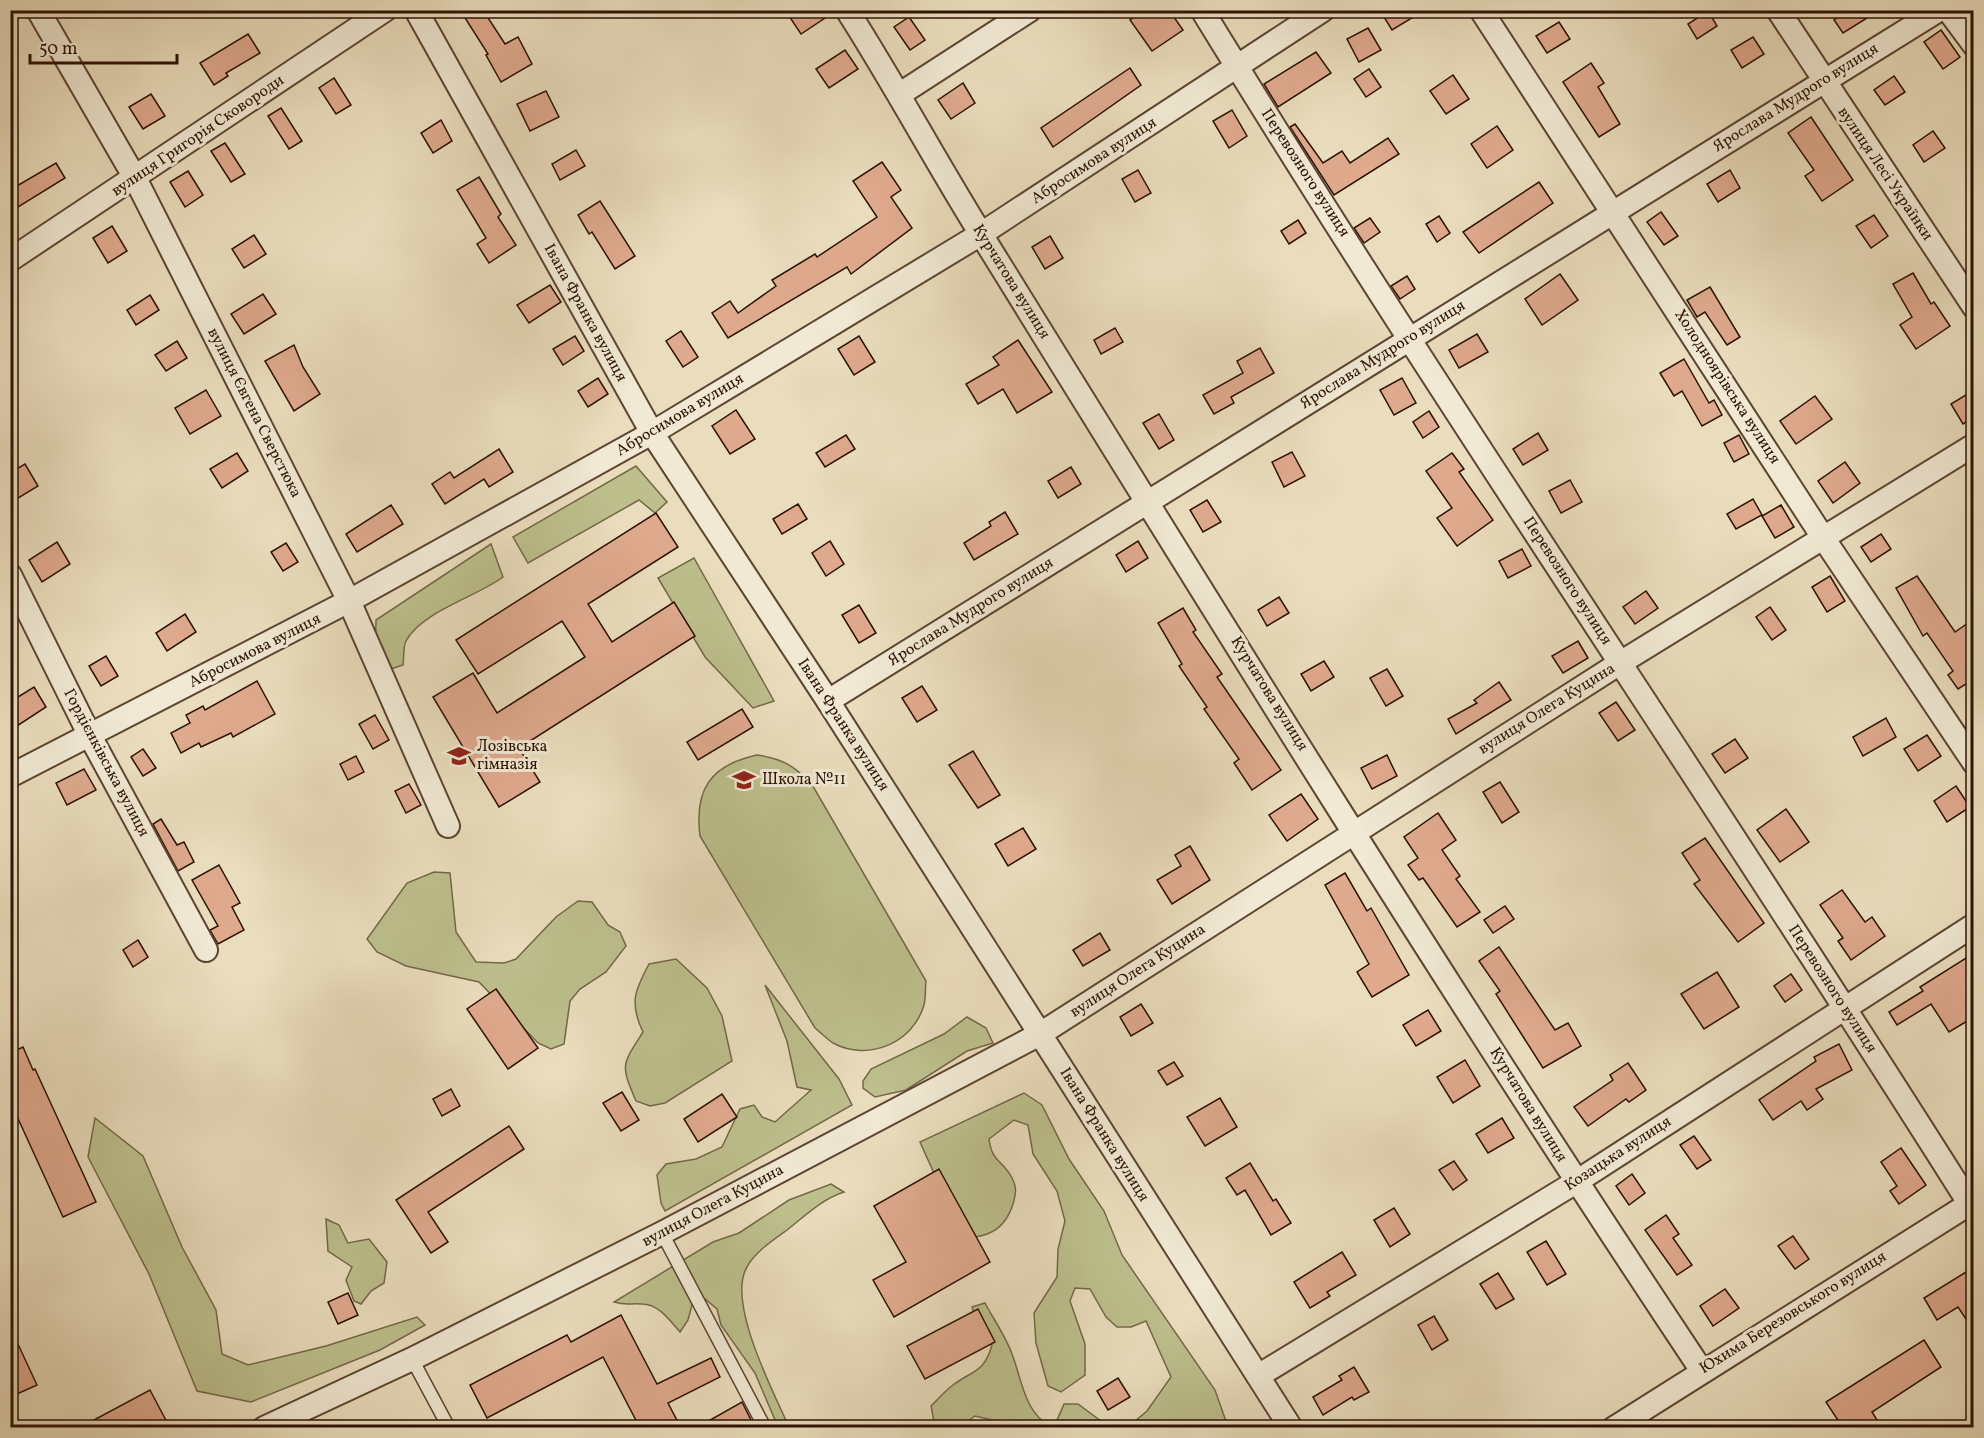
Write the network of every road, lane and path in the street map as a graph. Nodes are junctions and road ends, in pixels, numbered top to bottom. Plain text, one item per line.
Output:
1 (38, 10) edge
2 (385, 10) edge
3 (416, 10) edge
4 (847, 10) edge
5 (1030, 10) edge
6 (1202, 10) edge
7 (1323, 10) edge
8 (1481, 10) edge
9 (1778, 10) edge
10 (1939, 10) edge
11 (1948, 10) edge
12 (1974, 45) edge
13 (1238, 68) junction
14 (1823, 81) junction
15 (900, 94) junction
16 (135, 178) junction
17 (1613, 211) junction
18 (981, 234) junction
19 (10, 260) edge
20 (1974, 307) edge
21 (1410, 338) junction
22 (652, 433) junction
23 (1974, 445) edge
24 (1148, 501) junction
25 (1824, 539) junction
26 (10, 575) edge
27 (349, 601) junction
28 (1620, 663) junction
29 (828, 701) junction
30 (90, 736) junction
31 (1974, 763) edge
32 (10, 777) edge
33 (448, 826) dead end
34 (1354, 831) junction
35 (1974, 925) edge
36 (206, 950) dead end
37 (1845, 1008) junction
38 (1040, 1034) junction
39 (1576, 1182) junction
40 (1972, 1205) edge
41 (662, 1233) junction
42 (412, 1359) junction
43 (1702, 1371) junction
44 (1258, 1376) junction
45 (264, 1428) edge
46 (449, 1428) edge
47 (765, 1428) edge
48 (1291, 1428) edge
49 (1614, 1428) edge

1 - 16 street, вулиця Євгена Сверстюка
2 - 16 street, вулиця Григорія Сковороди
3 - 22 street, Івана Франка вулиця
4 - 15 street, Курчатова вулиця
5 - 15 street
6 - 13 street, Перевозного вулиця
7 - 13 street, Абросимова вулиця
8 - 17 street, Холодноярівська вулиця
9 - 14 street, вулиця Лесі Українки
10 - 14 street, Ярослава Мудрого вулиця
11 - 12 street
13 - 18 street, Абросимова вулиця
13 - 21 street, Перевозного вулиця
14 - 17 street, Ярослава Мудрого вулиця
14 - 20 street, вулиця Лесі Українки
15 - 18 street, Курчатова вулиця
16 - 19 street, вулиця Григорія Сковороди
16 - 27 street, вулиця Євгена Сверстюка
17 - 21 street, Ярослава Мудрого вулиця
17 - 25 street, Холодноярівська вулиця
18 - 22 street, Абросимова вулиця
18 - 24 street, Курчатова вулиця
21 - 24 street, Ярослава Мудрого вулиця
21 - 28 street, Перевозного вулиця
22 - 27 street, Абросимова вулиця
22 - 29 street, Івана Франка вулиця
23 - 25 street, вулиця Олега Куцина
24 - 29 street, Ярослава Мудрого вулиця
24 - 34 street, Курчатова вулиця
25 - 28 street, вулиця Олега Куцина
25 - 31 street, Холодноярівська вулиця
26 - 30 street, Гордієнківська вулиця
27 - 30 street, Абросимова вулиця
27 - 33 street, вулиця Євгена Сверстюка
28 - 34 street, вулиця Олега Куцина
28 - 37 street, Перевозного вулиця
29 - 38 street, Івана Франка вулиця
30 - 32 street, Абросимова вулиця
30 - 36 street, Гордієнківська вулиця
34 - 38 street, вулиця Олега Куцина
34 - 39 street, Курчатова вулиця
35 - 37 street, Козацька вулиця
37 - 39 street, Козацька вулиця
37 - 40 street, Перевозного вулиця
38 - 41 street, вулиця Олега Куцина
38 - 44 street, Івана Франка вулиця
39 - 43 street, Курчатова вулиця
39 - 44 street, Козацька вулиця
40 - 43 street, Юхима Березовського вулиця
41 - 42 street, вулиця Олега Куцина
41 - 47 lane
42 - 45 street, вулиця Олега Куцина
42 - 46 lane
43 - 49 street, Юхима Березовського вулиця
44 - 48 street, Івана Франка вулиця

